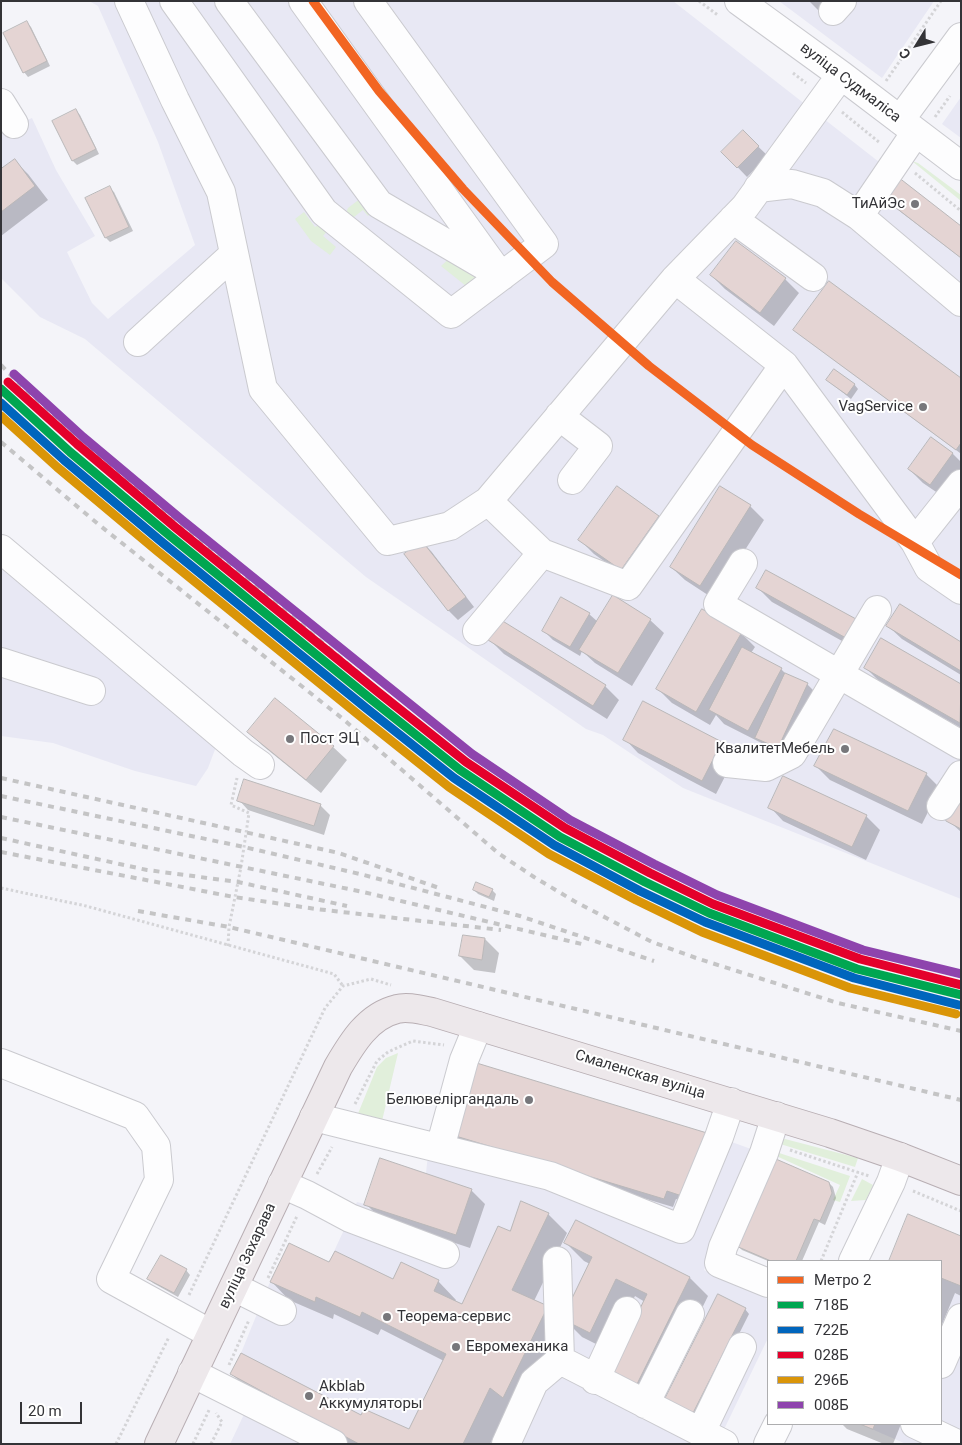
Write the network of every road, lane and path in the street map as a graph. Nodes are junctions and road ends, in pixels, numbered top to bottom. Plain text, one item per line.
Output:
1 (129, 1) edge
2 (174, 1) edge
3 (229, 1) edge
4 (303, 1) edge
5 (368, 1) edge
6 (739, 1) edge
7 (941, 1) edge
8 (961, 37) edge
9 (841, 74) junction
10 (886, 82) dead end
11 (956, 89) dead end
12 (917, 123) junction
13 (961, 166) edge
14 (758, 188) junction
15 (859, 216) junction
16 (733, 219) junction
17 (234, 254) junction
18 (502, 276) junction
19 (813, 277) dead end
20 (675, 279) junction
21 (961, 302) edge
22 (138, 342) dead end
23 (784, 365) junction
24 (559, 416) junction
25 (572, 480) dead end
26 (961, 484) edge
27 (488, 502) junction
28 (915, 542) junction
29 (1, 549) edge
30 (542, 553) junction
31 (744, 563) dead end
32 (961, 590) edge
33 (877, 610) dead end
34 (477, 631) dead end
35 (1, 662) edge
36 (838, 674) junction
37 (91, 691) dead end
38 (961, 745) edge
39 (251, 759) joint
40 (727, 763) dead end
41 (961, 775) edge
42 (941, 806) dead end
43 (1, 888) edge
44 (228, 946) junction
45 (343, 986) junction
46 (398, 987) dead end
47 (473, 1038) junction
48 (1, 1064) edge
49 (338, 1067) joint
50 (731, 1102) junction
51 (776, 1116) junction
52 (314, 1117) junction
53 (344, 1125) junction
54 (768, 1143) junction
55 (440, 1148) junction
56 (900, 1156) junction
57 (858, 1172) junction
58 (961, 1181) edge
59 (890, 1182) junction
60 (294, 1189) junction
61 (961, 1211) edge
62 (445, 1254) dead end
63 (821, 1260) edge
64 (853, 1260) edge
65 (558, 1261) dead end
66 (767, 1283) edge
67 (234, 1287) junction
68 (282, 1311) dead end
69 (627, 1311) dead end
70 (690, 1314) dead end
71 (179, 1317) junction
72 (961, 1318) edge
73 (211, 1334) junction
74 (742, 1347) dead end
75 (560, 1360) junction
76 (942, 1362) edge
77 (192, 1373) junction
78 (595, 1380) junction
79 (645, 1404) junction
80 (778, 1425) edge
81 (917, 1425) edge
82 (712, 1438) edge
83 (116, 1444) edge
84 (158, 1444) edge
85 (193, 1444) edge
86 (212, 1444) edge
87 (333, 1444) edge
88 (506, 1444) edge
89 (768, 1444) edge
90 (957, 1444) edge

1 - 17 street
2 - 18 street
3 - 18 street
4 - 18 street
5 - 18 street
6 - 9 street, вуліца Судмаліса
7 - 10 path
8 - 12 street
9 - 12 street, вуліца Судмаліса
9 - 14 street
11 - 12 path
12 - 13 street, вуліца Судмаліса
12 - 15 street
14 - 15 street
14 - 16 street
15 - 21 street
16 - 19 street
16 - 20 street
17 - 22 street
17 - 27 street
20 - 23 street
20 - 24 street
23 - 28 street
23 - 30 street
24 - 25 street
24 - 27 street
26 - 28 street
27 - 30 street
28 - 32 street
29 - 39 street
30 - 34 street
31 - 36 street
33 - 36 street
35 - 37 street
36 - 38 street
36 - 40 street
39 - 44 path
41 - 42 street
43 - 44 path
44 - 45 path
45 - 46 path
45 - 71 path
47 - 49 main road, Смаленская вуліца
47 - 50 main road, Смаленская вуліца
47 - 53 path
47 - 55 street
48 - 71 street
49 - 52 main road, вуліца Захарава
50 - 51 main road, Смаленская вуліца
50 - 55 street
51 - 54 street
51 - 56 main road, Смаленская вуліца
52 - 53 street
52 - 60 main road, вуліца Захарава
53 - 55 street
53 - 60 path
54 - 57 path
54 - 66 street
56 - 58 main road, Смаленская вуліца
56 - 59 street
57 - 59 path
57 - 63 path
59 - 61 path
59 - 64 street
60 - 62 street
60 - 67 main road, вуліца Захарава
65 - 75 street
67 - 68 street
67 - 73 main road, вуліца Захарава
69 - 78 street
70 - 79 street
71 - 73 street
71 - 83 path
72 - 76 street
73 - 77 main road, вуліца Захарава
74 - 82 street
75 - 78 street
75 - 88 street
77 - 84 main road, вуліца Захарава
77 - 87 street
78 - 79 street
79 - 82 street
80 - 89 street
81 - 90 street
85 - 86 path

